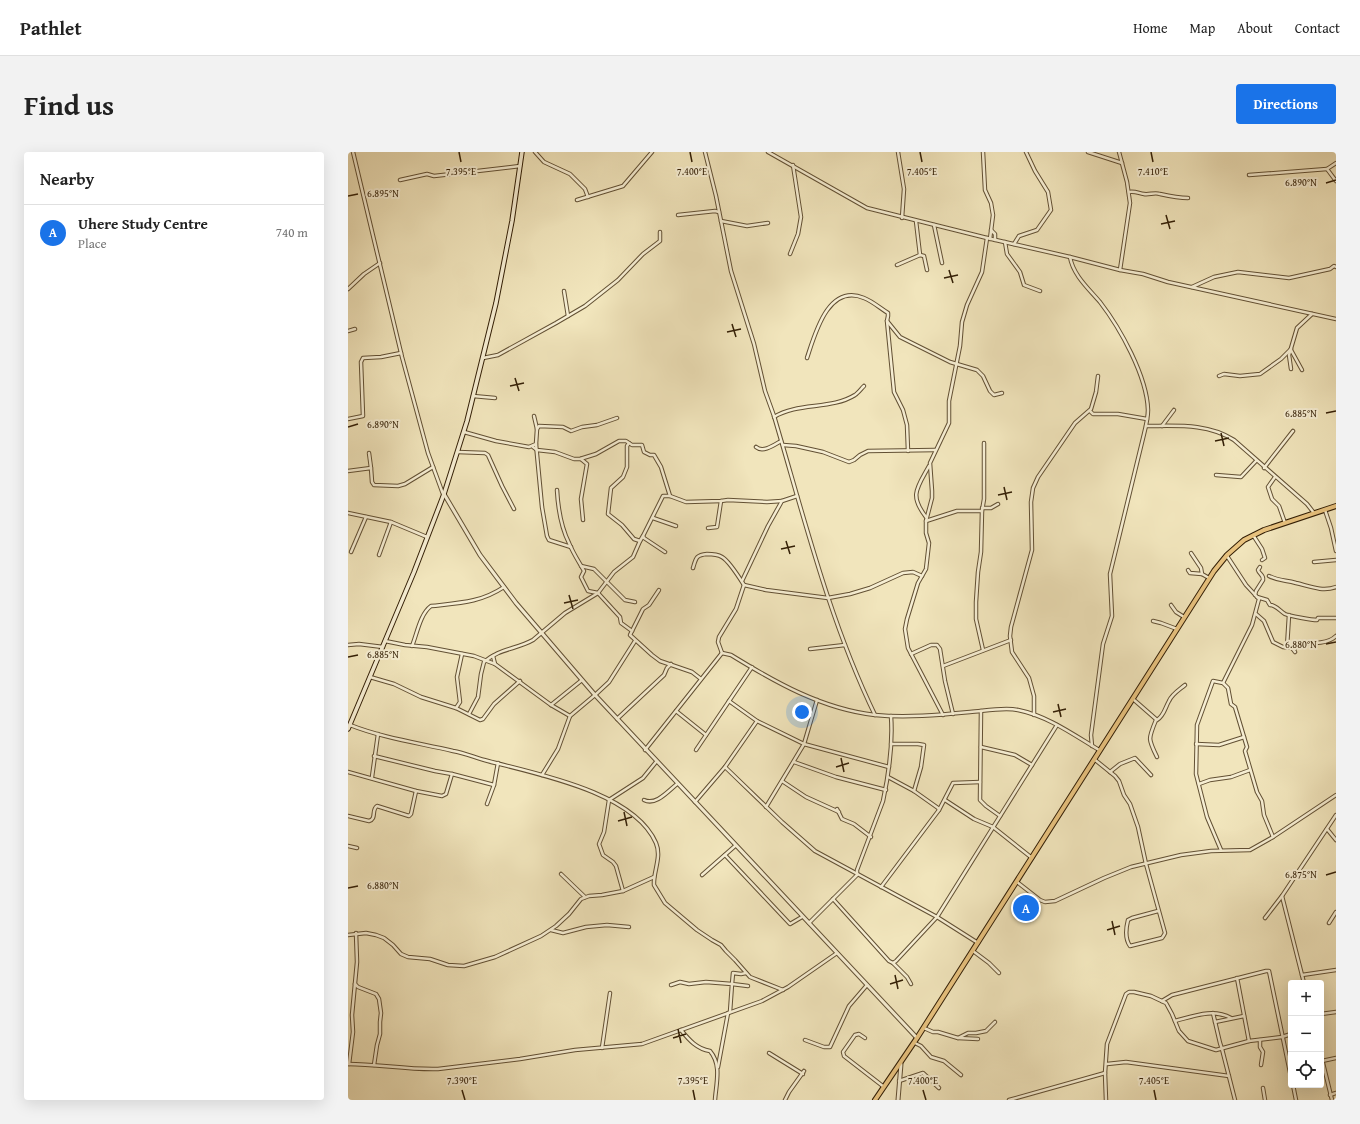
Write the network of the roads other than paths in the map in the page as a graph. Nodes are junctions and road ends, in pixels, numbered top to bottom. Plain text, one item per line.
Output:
1 (354, 152) edge
2 (522, 152) edge
3 (534, 152) edge
4 (652, 152) edge
5 (705, 152) edge
6 (768, 152) edge
7 (898, 152) edge
8 (983, 152) edge
9 (1026, 152) edge
10 (1088, 152) edge
11 (1119, 152) edge
12 (1122, 162) junction
13 (1336, 164) edge
14 (793, 165) junction
15 (520, 166) junction
16 (1327, 169) junction
17 (1249, 175) dead end
18 (400, 180) dead end
19 (1336, 181) edge
20 (1129, 192) junction
21 (588, 197) junction
22 (1188, 198) dead end
23 (577, 200) dead end
24 (719, 212) junction
25 (678, 215) dead end
26 (902, 218) junction
27 (721, 221) junction
28 (916, 221) junction
29 (768, 223) dead end
30 (934, 225) junction
31 (991, 229) junction
32 (660, 232) dead end
33 (988, 239) junction
34 (995, 240) junction
35 (1005, 242) junction
36 (1014, 244) junction
37 (790, 254) dead end
38 (920, 255) junction
39 (1070, 257) junction
40 (380, 263) junction
41 (942, 263) dead end
42 (897, 265) dead end
43 (1336, 267) edge
44 (927, 270) dead end
45 (1120, 270) junction
46 (1192, 287) junction
47 (348, 289) edge
48 (564, 291) dead end
49 (1040, 291) dead end
50 (1312, 314) junction
51 (568, 316) junction
52 (1336, 319) edge
53 (887, 321) junction
54 (355, 329) dead end
55 (348, 331) edge
56 (1291, 349) junction
57 (401, 353) junction
58 (483, 358) junction
59 (807, 358) dead end
60 (956, 364) junction
61 (1291, 369) dead end
62 (1302, 370) dead end
63 (1098, 376) dead end
64 (1219, 376) dead end
65 (864, 386) dead end
66 (1002, 393) dead end
67 (473, 396) junction
68 (495, 398) dead end
69 (1174, 410) dead end
70 (1090, 411) junction
71 (534, 416) dead end
72 (774, 417) junction
73 (617, 418) dead end
74 (348, 419) edge
75 (1147, 419) junction
76 (1146, 426) junction
77 (1161, 426) junction
78 (537, 429) junction
79 (1293, 431) dead end
80 (463, 432) junction
81 (781, 441) junction
82 (629, 443) junction
83 (984, 443) dead end
84 (536, 444) junction
85 (783, 445) junction
86 (533, 446) junction
87 (756, 447) dead end
88 (537, 450) junction
89 (935, 450) junction
90 (457, 452) junction
91 (908, 452) junction
92 (369, 453) dead end
93 (580, 459) junction
94 (1256, 461) junction
95 (930, 463) junction
96 (433, 467) junction
97 (371, 468) junction
98 (1264, 468) junction
99 (348, 471) edge
100 (1216, 475) dead end
101 (1275, 477) junction
102 (557, 490) dead end
103 (444, 494) junction
104 (670, 496) junction
105 (797, 496) junction
106 (721, 501) junction
107 (782, 501) junction
108 (998, 504) dead end
109 (1336, 506) edge
110 (514, 509) dead end
111 (982, 510) junction
112 (1324, 510) junction
113 (348, 513) edge
114 (1314, 513) junction
115 (1325, 515) dead end
116 (366, 517) junction
117 (926, 517) junction
118 (653, 518) junction
119 (583, 520) dead end
120 (926, 521) junction
121 (391, 522) junction
122 (1285, 523) junction
123 (676, 526) dead end
124 (708, 528) dead end
125 (643, 536) junction
126 (1253, 536) junction
127 (428, 537) junction
128 (640, 541) junction
129 (1335, 543) edge
130 (571, 547) junction
131 (1336, 551) edge
132 (351, 552) dead end
133 (665, 552) dead end
134 (1191, 553) dead end
135 (379, 555) dead end
136 (1227, 555) junction
137 (1262, 560) dead end
138 (1336, 560) edge
139 (1314, 562) dead end
140 (581, 566) junction
141 (1260, 567) dead end
142 (693, 568) dead end
143 (1188, 570) dead end
144 (1202, 574) junction
145 (922, 576) junction
146 (1269, 576) dead end
147 (1209, 578) junction
148 (606, 581) junction
149 (743, 583) junction
150 (504, 587) junction
151 (1336, 587) edge
152 (659, 590) dead end
153 (598, 593) junction
154 (1256, 596) junction
155 (828, 598) junction
156 (635, 602) dead end
157 (1171, 605) dead end
158 (1255, 613) junction
159 (1289, 615) junction
160 (1184, 617) junction
161 (1336, 618) edge
162 (1153, 622) dead end
163 (1176, 630) junction
164 (632, 632) junction
165 (542, 633) junction
166 (1336, 636) edge
167 (1011, 640) junction
168 (385, 641) junction
169 (635, 641) junction
170 (348, 645) edge
171 (845, 645) junction
172 (412, 646) junction
173 (383, 647) junction
174 (1287, 647) junction
175 (810, 649) dead end
176 (983, 650) junction
177 (722, 653) junction
178 (462, 654) junction
179 (911, 654) junction
180 (493, 656) junction
181 (486, 660) junction
182 (495, 664) junction
183 (671, 664) junction
184 (943, 666) junction
185 (752, 668) junction
186 (370, 676) junction
187 (701, 679) junction
188 (582, 680) junction
189 (520, 681) junction
190 (1223, 683) junction
191 (1185, 685) dead end
192 (595, 696) junction
193 (1132, 699) junction
194 (817, 700) junction
195 (729, 701) junction
196 (551, 705) junction
197 (456, 708) junction
198 (676, 711) junction
199 (981, 711) junction
200 (469, 714) junction
201 (953, 714) junction
202 (875, 715) junction
203 (943, 715) junction
204 (1034, 715) junction
205 (570, 716) junction
206 (891, 716) junction
207 (617, 719) junction
208 (757, 720) junction
209 (1156, 720) junction
210 (1057, 725) junction
211 (349, 727) edge
212 (378, 734) junction
213 (706, 735) junction
214 (1244, 737) junction
215 (804, 744) junction
216 (891, 744) junction
217 (1196, 744) junction
218 (1092, 746) junction
219 (981, 747) junction
220 (645, 750) junction
221 (696, 750) dead end
222 (1099, 750) junction
223 (374, 756) junction
224 (1157, 757) dead end
225 (1094, 759) junction
226 (656, 762) junction
227 (794, 762) junction
228 (498, 763) junction
229 (1032, 764) junction
230 (889, 767) junction
231 (725, 768) junction
232 (1250, 770) junction
233 (348, 772) edge
234 (1110, 772) junction
235 (452, 774) junction
236 (542, 775) junction
237 (1151, 775) dead end
238 (372, 777) junction
239 (888, 777) junction
240 (782, 781) junction
241 (980, 782) junction
242 (677, 784) junction
243 (1199, 784) junction
244 (494, 785) junction
245 (416, 790) junction
246 (886, 790) junction
247 (914, 791) junction
248 (1336, 796) edge
249 (609, 800) junction
250 (644, 800) dead end
251 (945, 800) junction
252 (694, 802) junction
253 (487, 804) dead end
254 (766, 807) junction
255 (939, 810) junction
256 (1336, 815) edge
257 (348, 816) edge
258 (1000, 816) junction
259 (993, 827) junction
260 (1327, 828) junction
261 (871, 837) junction
262 (1273, 837) junction
263 (1336, 840) edge
264 (348, 846) edge
265 (735, 846) junction
266 (357, 848) dead end
267 (1221, 850) junction
268 (725, 855) junction
269 (1032, 858) junction
270 (1146, 864) junction
271 (562, 874) dead end
272 (702, 875) dead end
273 (857, 875) junction
274 (654, 877) junction
275 (1017, 882) junction
276 (881, 887) junction
277 (623, 891) junction
278 (1282, 896) junction
279 (586, 897) junction
280 (833, 899) junction
281 (1158, 911) junction
282 (1336, 912) edge
283 (802, 917) junction
284 (937, 917) junction
285 (1265, 918) dead end
286 (809, 923) junction
287 (1329, 923) dead end
288 (629, 927) dead end
289 (551, 929) junction
290 (356, 933) junction
291 (348, 935) edge
292 (978, 943) junction
293 (973, 951) junction
294 (837, 953) junction
295 (893, 963) junction
296 (1336, 970) edge
297 (746, 973) junction
298 (999, 973) dead end
299 (1302, 975) junction
300 (1237, 978) junction
301 (1303, 980) edge
302 (355, 984) junction
303 (732, 984) junction
304 (911, 984) dead end
305 (671, 985) dead end
306 (867, 985) junction
307 (748, 986) dead end
308 (783, 990) junction
309 (610, 993) dead end
310 (1162, 1001) junction
311 (729, 1012) junction
312 (1336, 1012) edge
313 (1213, 1013) junction
314 (1324, 1014) edge
315 (1244, 1016) junction
316 (1231, 1018) junction
317 (1175, 1021) junction
318 (995, 1022) dead end
319 (1215, 1022) junction
320 (924, 1028) junction
321 (681, 1030) junction
322 (1288, 1035) edge
323 (1282, 1037) junction
324 (865, 1038) dead end
325 (918, 1038) junction
326 (958, 1038) junction
327 (978, 1039) dead end
328 (805, 1040) dead end
329 (1260, 1040) junction
330 (1250, 1041) junction
331 (915, 1043) junction
332 (602, 1048) junction
333 (1222, 1049) junction
334 (769, 1053) dead end
335 (1336, 1058) edge
336 (1324, 1061) edge
337 (348, 1064) edge
338 (901, 1064) junction
339 (1107, 1064) junction
340 (1288, 1064) edge
341 (374, 1065) junction
342 (1262, 1065) dead end
343 (718, 1070) junction
344 (1324, 1070) edge
345 (1105, 1073) junction
346 (961, 1075) dead end
347 (1229, 1076) junction
348 (899, 1081) junction
349 (884, 1087) junction
350 (938, 1088) dead end
351 (1263, 1088) dead end
352 (1294, 1088) edge
353 (1336, 1093) edge
354 (1330, 1095) junction
355 (715, 1100) edge
356 (785, 1100) edge
357 (875, 1100) edge
358 (898, 1100) edge
359 (1009, 1100) edge
360 (1106, 1100) edge
361 (1235, 1100) edge
362 (1265, 1100) edge
363 (1296, 1100) edge
364 (1332, 1100) edge

1 - 40 street
2 - 15 main road
3 - 21 street
4 - 21 street
5 - 24 street
6 - 14 street
7 - 26 street
8 - 31 street
9 - 36 street
10 - 12 street
11 - 12 street
12 - 20 street
13 - 16 street
14 - 26 street
14 - 37 street
15 - 18 street
15 - 58 main road
16 - 17 street
16 - 19 street
20 - 22 street
20 - 45 street
21 - 23 street
24 - 25 street
24 - 27 street
26 - 28 street
27 - 29 street
27 - 72 street
28 - 30 street
28 - 38 street
30 - 33 street
30 - 41 street
31 - 33 street
31 - 34 street
32 - 51 street
33 - 34 street
33 - 60 street
34 - 35 street
35 - 36 street
35 - 49 street
36 - 39 street
38 - 42 street
38 - 44 street
39 - 45 street
39 - 75 street
40 - 47 street
40 - 57 street
43 - 46 street
45 - 46 street
46 - 50 street
48 - 51 street
50 - 52 street
50 - 56 street
51 - 58 street
53 - 59 street
53 - 60 street
53 - 91 street
54 - 55 street
56 - 61 street
56 - 62 street
56 - 64 street
57 - 74 street
57 - 96 street
58 - 67 main road
60 - 66 street
60 - 89 street
63 - 70 street
65 - 72 street
67 - 68 street
67 - 80 main road
69 - 77 street
70 - 75 street
70 - 167 street
71 - 78 street
72 - 81 street
73 - 78 street
75 - 76 street
76 - 77 street
76 - 218 street
77 - 94 street
78 - 84 street
79 - 98 street
80 - 86 street
80 - 90 main road
81 - 85 street
81 - 87 street
82 - 93 street
82 - 104 street
82 - 128 street
83 - 111 street
84 - 86 street
84 - 88 street
85 - 91 street
85 - 105 street
86 - 88 street
88 - 93 street
88 - 130 street
89 - 91 street
89 - 95 street
90 - 103 main road
90 - 110 street
92 - 97 street
93 - 119 street
94 - 98 street
94 - 100 street
95 - 117 street
95 - 117 street
96 - 97 street
96 - 103 street
97 - 99 street
98 - 101 street
101 - 114 street
101 - 122 street
102 - 130 street
103 - 127 main road
103 - 150 street
104 - 106 street
104 - 118 street
105 - 107 street
105 - 155 street
106 - 107 street
106 - 124 street
107 - 149 street
108 - 111 street
109 - 112 main road
111 - 120 street
111 - 176 street
112 - 114 main road
112 - 115 street
112 - 129 street
113 - 116 street
114 - 122 main road
116 - 121 street
116 - 132 street
117 - 120 street
118 - 123 street
118 - 125 street
120 - 145 street
121 - 127 street
121 - 135 street
122 - 126 main road
125 - 128 street
125 - 133 street
126 - 136 main road
126 - 137 street
127 - 168 main road
128 - 148 street
129 - 131 street
130 - 140 street
134 - 144 street
136 - 147 main road
136 - 154 street
138 - 139 street
140 - 148 street
140 - 153 street
141 - 154 street
142 - 149 street
143 - 144 street
144 - 147 street
145 - 155 street
145 - 179 street
146 - 151 street
147 - 160 main road
148 - 153 street
148 - 156 street
149 - 155 street
149 - 177 street
150 - 165 street
150 - 172 street
152 - 164 street
153 - 164 street
153 - 165 street
154 - 158 street
154 - 159 street
155 - 171 street
157 - 160 street
158 - 174 street
158 - 190 street
159 - 161 street
159 - 174 street
160 - 163 main road
162 - 163 street
163 - 193 main road
164 - 169 street
165 - 180 street
165 - 188 street
166 - 174 street
167 - 176 street
167 - 204 street
168 - 172 street
168 - 173 main road
169 - 183 street
169 - 192 street
170 - 173 street
171 - 175 street
171 - 202 street
172 - 178 street
173 - 186 main road
176 - 184 street
177 - 185 street
177 - 187 street
178 - 181 street
178 - 197 street
179 - 184 street
179 - 203 street
180 - 181 street
180 - 182 street
181 - 182 street
181 - 200 street
182 - 189 street
183 - 187 street
183 - 207 street
184 - 201 street
185 - 194 street
185 - 195 street
186 - 197 street
186 - 211 main road
187 - 198 street
188 - 192 street
188 - 196 street
189 - 196 street
189 - 200 street
190 - 214 street
190 - 217 street
191 - 209 street
192 - 205 street
192 - 207 street
193 - 209 street
193 - 222 main road
194 - 202 street
194 - 215 street
195 - 208 street
195 - 213 street
196 - 205 street
197 - 200 street
198 - 213 street
198 - 220 street
199 - 201 street
199 - 204 street
199 - 219 street
201 - 203 street
202 - 206 street
203 - 206 street
204 - 210 street
205 - 236 street
206 - 216 street
207 - 220 street
208 - 215 street
208 - 231 street
209 - 224 street
210 - 218 street
210 - 229 street
211 - 212 street
212 - 223 street
212 - 228 street
213 - 221 street
214 - 217 street
214 - 232 street
215 - 227 street
215 - 230 street
216 - 230 street
216 - 247 street
217 - 243 street
218 - 222 street
219 - 229 street
219 - 241 street
220 - 226 street
222 - 225 main road
223 - 235 street
223 - 238 street
225 - 234 street
225 - 269 main road
226 - 242 street
226 - 249 street
227 - 240 street
227 - 246 street
228 - 236 street
228 - 244 street
229 - 258 street
230 - 239 street
231 - 252 street
231 - 254 street
232 - 243 street
232 - 262 street
233 - 238 street
234 - 237 street
234 - 270 street
235 - 244 street
235 - 245 street
236 - 249 street
238 - 245 street
239 - 246 street
239 - 247 street
240 - 254 street
240 - 261 street
241 - 251 street
241 - 258 street
242 - 250 street
242 - 252 street
243 - 267 street
244 - 253 street
245 - 257 street
246 - 261 street
247 - 255 street
248 - 262 street
249 - 274 street
249 - 277 street
251 - 255 street
251 - 259 street
252 - 265 street
254 - 273 street
255 - 276 street
256 - 260 street
258 - 259 street
259 - 269 street
259 - 284 street
260 - 263 street
260 - 278 street
261 - 273 street
262 - 267 street
264 - 266 street
265 - 268 street
265 - 283 street
267 - 270 street
268 - 272 street
268 - 283 street
269 - 275 main road
270 - 275 street
270 - 281 street
271 - 279 street
273 - 276 street
273 - 280 street
274 - 277 street
274 - 297 street
275 - 292 main road
276 - 284 street
277 - 279 street
278 - 285 street
278 - 299 street
279 - 289 street
280 - 286 street
280 - 295 street
281 - 281 street
282 - 287 street
283 - 286 street
284 - 292 street
284 - 295 street
286 - 294 street
288 - 289 street
289 - 290 street
290 - 291 street
290 - 302 street
292 - 293 main road
293 - 298 street
293 - 320 main road
294 - 306 street
294 - 308 street
295 - 304 street
296 - 299 street
297 - 303 street
297 - 308 street
299 - 301 street
300 - 310 street
300 - 315 street
300 - 323 street
302 - 337 street
302 - 341 street
303 - 305 street
303 - 307 street
303 - 311 street
306 - 325 street
306 - 328 street
308 - 311 street
309 - 332 street
310 - 317 street
310 - 339 street
311 - 321 street
311 - 343 street
312 - 314 street
313 - 316 street
313 - 317 street
313 - 319 street
315 - 316 street
315 - 330 street
316 - 319 street
317 - 333 street
318 - 326 street
319 - 333 street
320 - 325 main road
320 - 326 street
321 - 332 street
321 - 343 street
322 - 323 street
323 - 329 street
323 - 340 street
324 - 349 street
325 - 331 main road
326 - 327 street
329 - 330 street
329 - 342 street
330 - 333 street
331 - 338 main road
331 - 346 street
332 - 341 street
333 - 347 street
334 - 356 street
335 - 336 street
337 - 341 street
338 - 348 street
338 - 349 main road
339 - 345 street
339 - 347 street
343 - 355 street
344 - 354 street
345 - 359 street
345 - 360 street
347 - 361 street
348 - 350 street
348 - 358 street
349 - 357 main road
351 - 362 street
352 - 363 street
353 - 354 street
354 - 364 street

